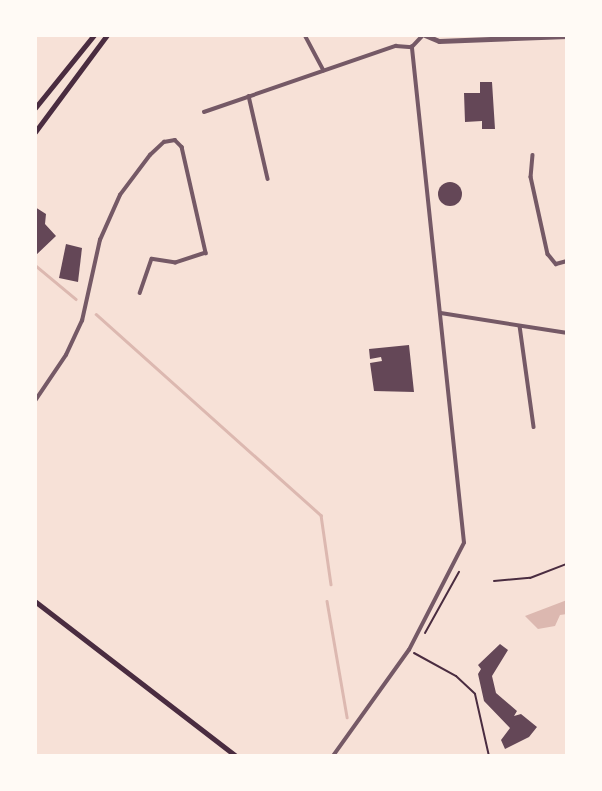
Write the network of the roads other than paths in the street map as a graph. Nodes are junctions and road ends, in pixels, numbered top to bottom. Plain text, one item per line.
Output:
1 (94, 35) edge
2 (107, 35) edge
3 (306, 35) edge
4 (424, 35) edge
5 (567, 36) edge
6 (412, 47) junction
7 (324, 71) junction
8 (249, 96) junction
9 (35, 108) edge
10 (204, 112) dead end
11 (35, 132) edge
12 (533, 155) dead end
13 (268, 179) dead end
14 (567, 261) edge
15 (140, 293) dead end
16 (441, 313) junction
17 (520, 326) junction
18 (567, 333) edge
19 (35, 401) edge
20 (534, 427) dead end
21 (35, 601) edge
22 (236, 756) edge
23 (333, 756) edge

1 - 9 main road
2 - 11 main road
3 - 7 street
4 - 5 street
4 - 6 street
6 - 7 street
6 - 16 street
7 - 8 street
8 - 10 street
8 - 13 street
12 - 14 street
15 - 19 street
16 - 17 street
16 - 23 street
17 - 18 street
17 - 20 street
21 - 22 main road

